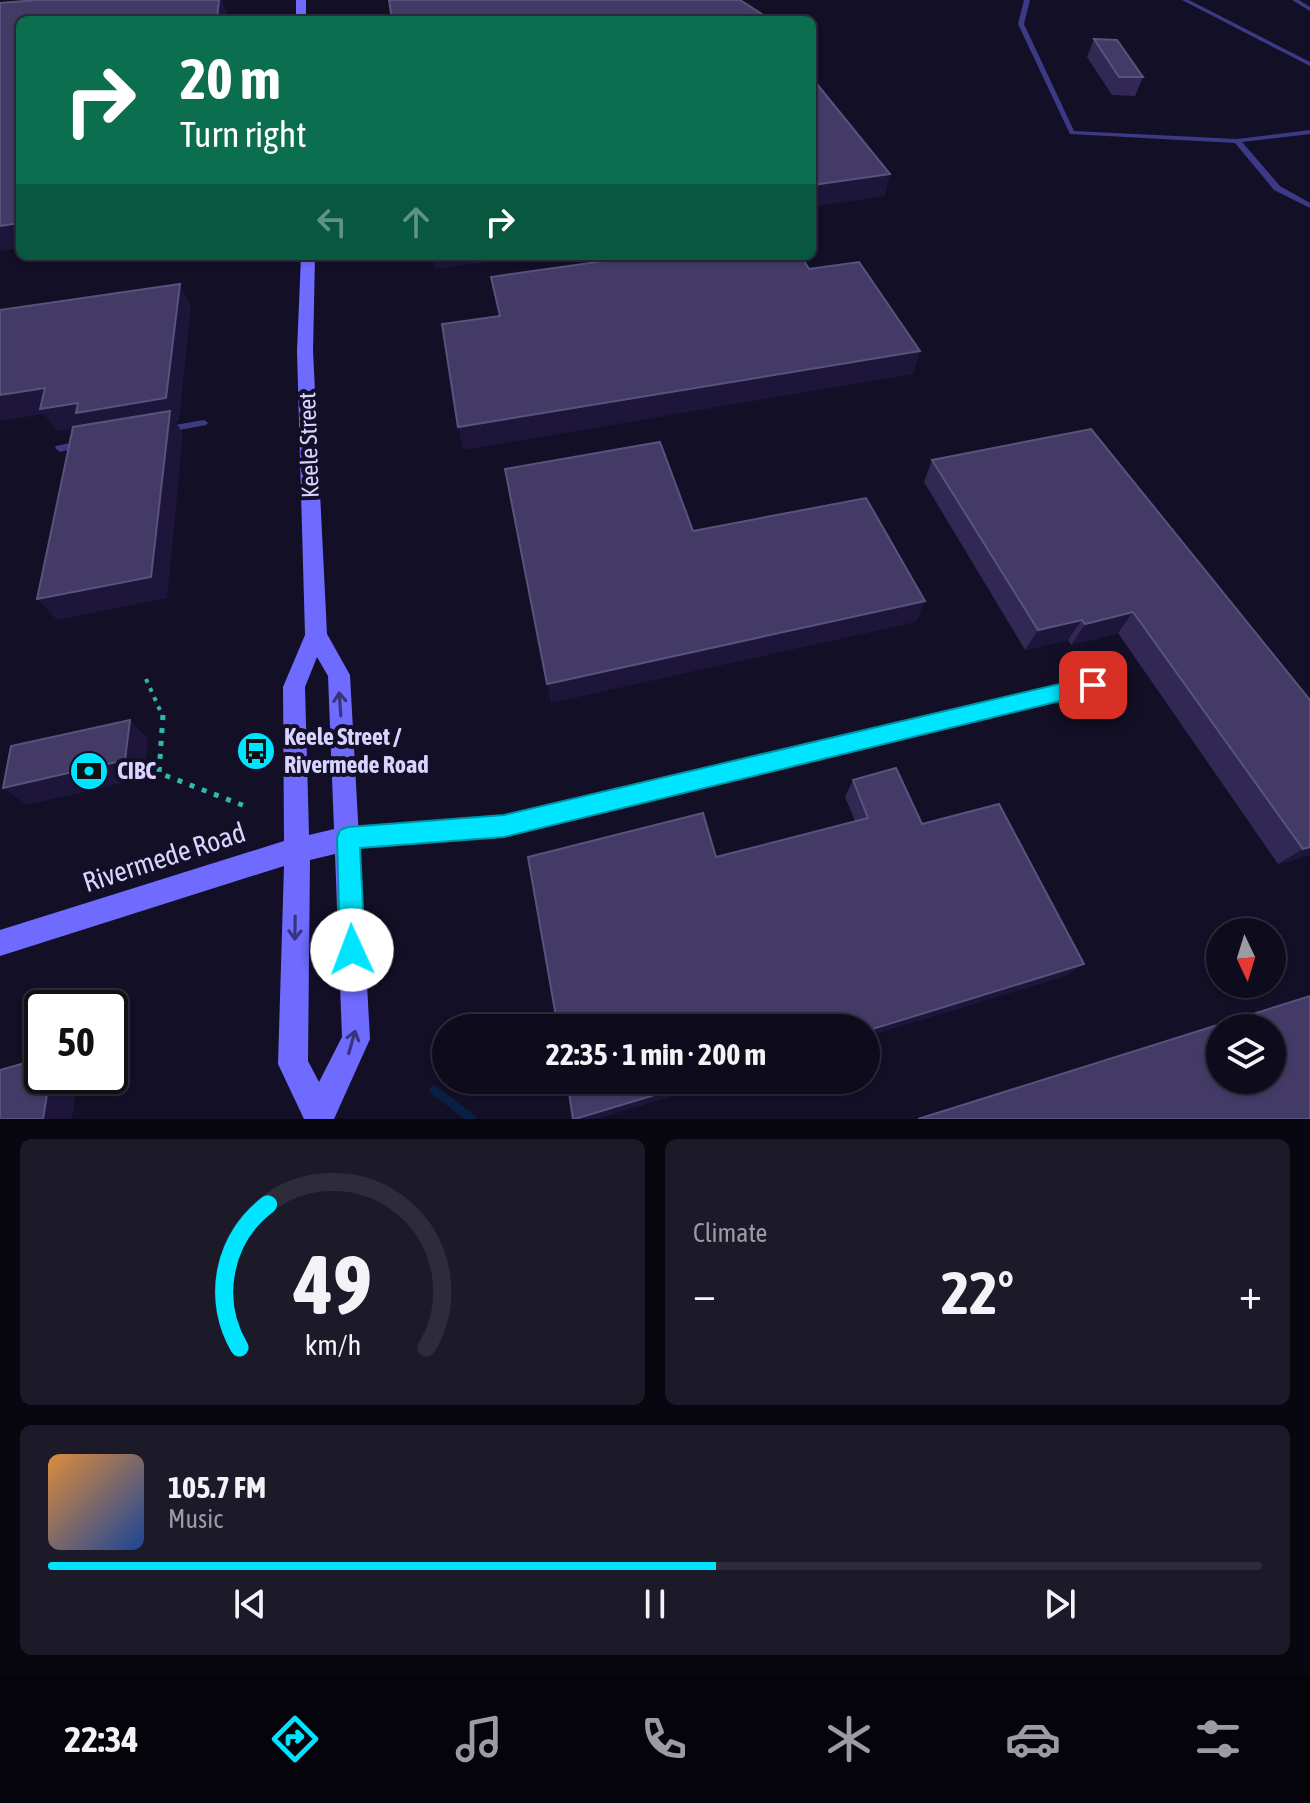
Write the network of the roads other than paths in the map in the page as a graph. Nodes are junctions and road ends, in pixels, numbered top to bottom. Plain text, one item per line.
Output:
1 (1027, 0) edge
2 (1185, 0) edge
3 (1295, 0) edge
4 (1310, 9) edge
5 (1310, 64) edge
6 (1310, 132) edge
7 (1237, 141) junction
8 (1310, 206) edge
9 (308, 260) edge
10 (203, 423) dead end
11 (146, 433) edge
12 (89, 443) edge
13 (60, 448) dead end
14 (316, 635) junction
15 (1093, 685) dead end
16 (348, 838) junction
17 (297, 850) junction
18 (0, 943) edge
19 (319, 1115) edge

1 - 7 lane
2 - 5 lane
3 - 4 lane
6 - 7 lane
7 - 8 lane
9 - 14 main road, Keele Street
10 - 11 lane
12 - 13 lane
16 -> 14 main road, Keele Street
14 - 17 main road, Keele Street
15 - 16 lane
16 - 17 main road, Rivermede Road
19 -> 16 main road, Keele Street
17 - 18 main road, Rivermede Road
17 -> 19 main road, Keele Street

